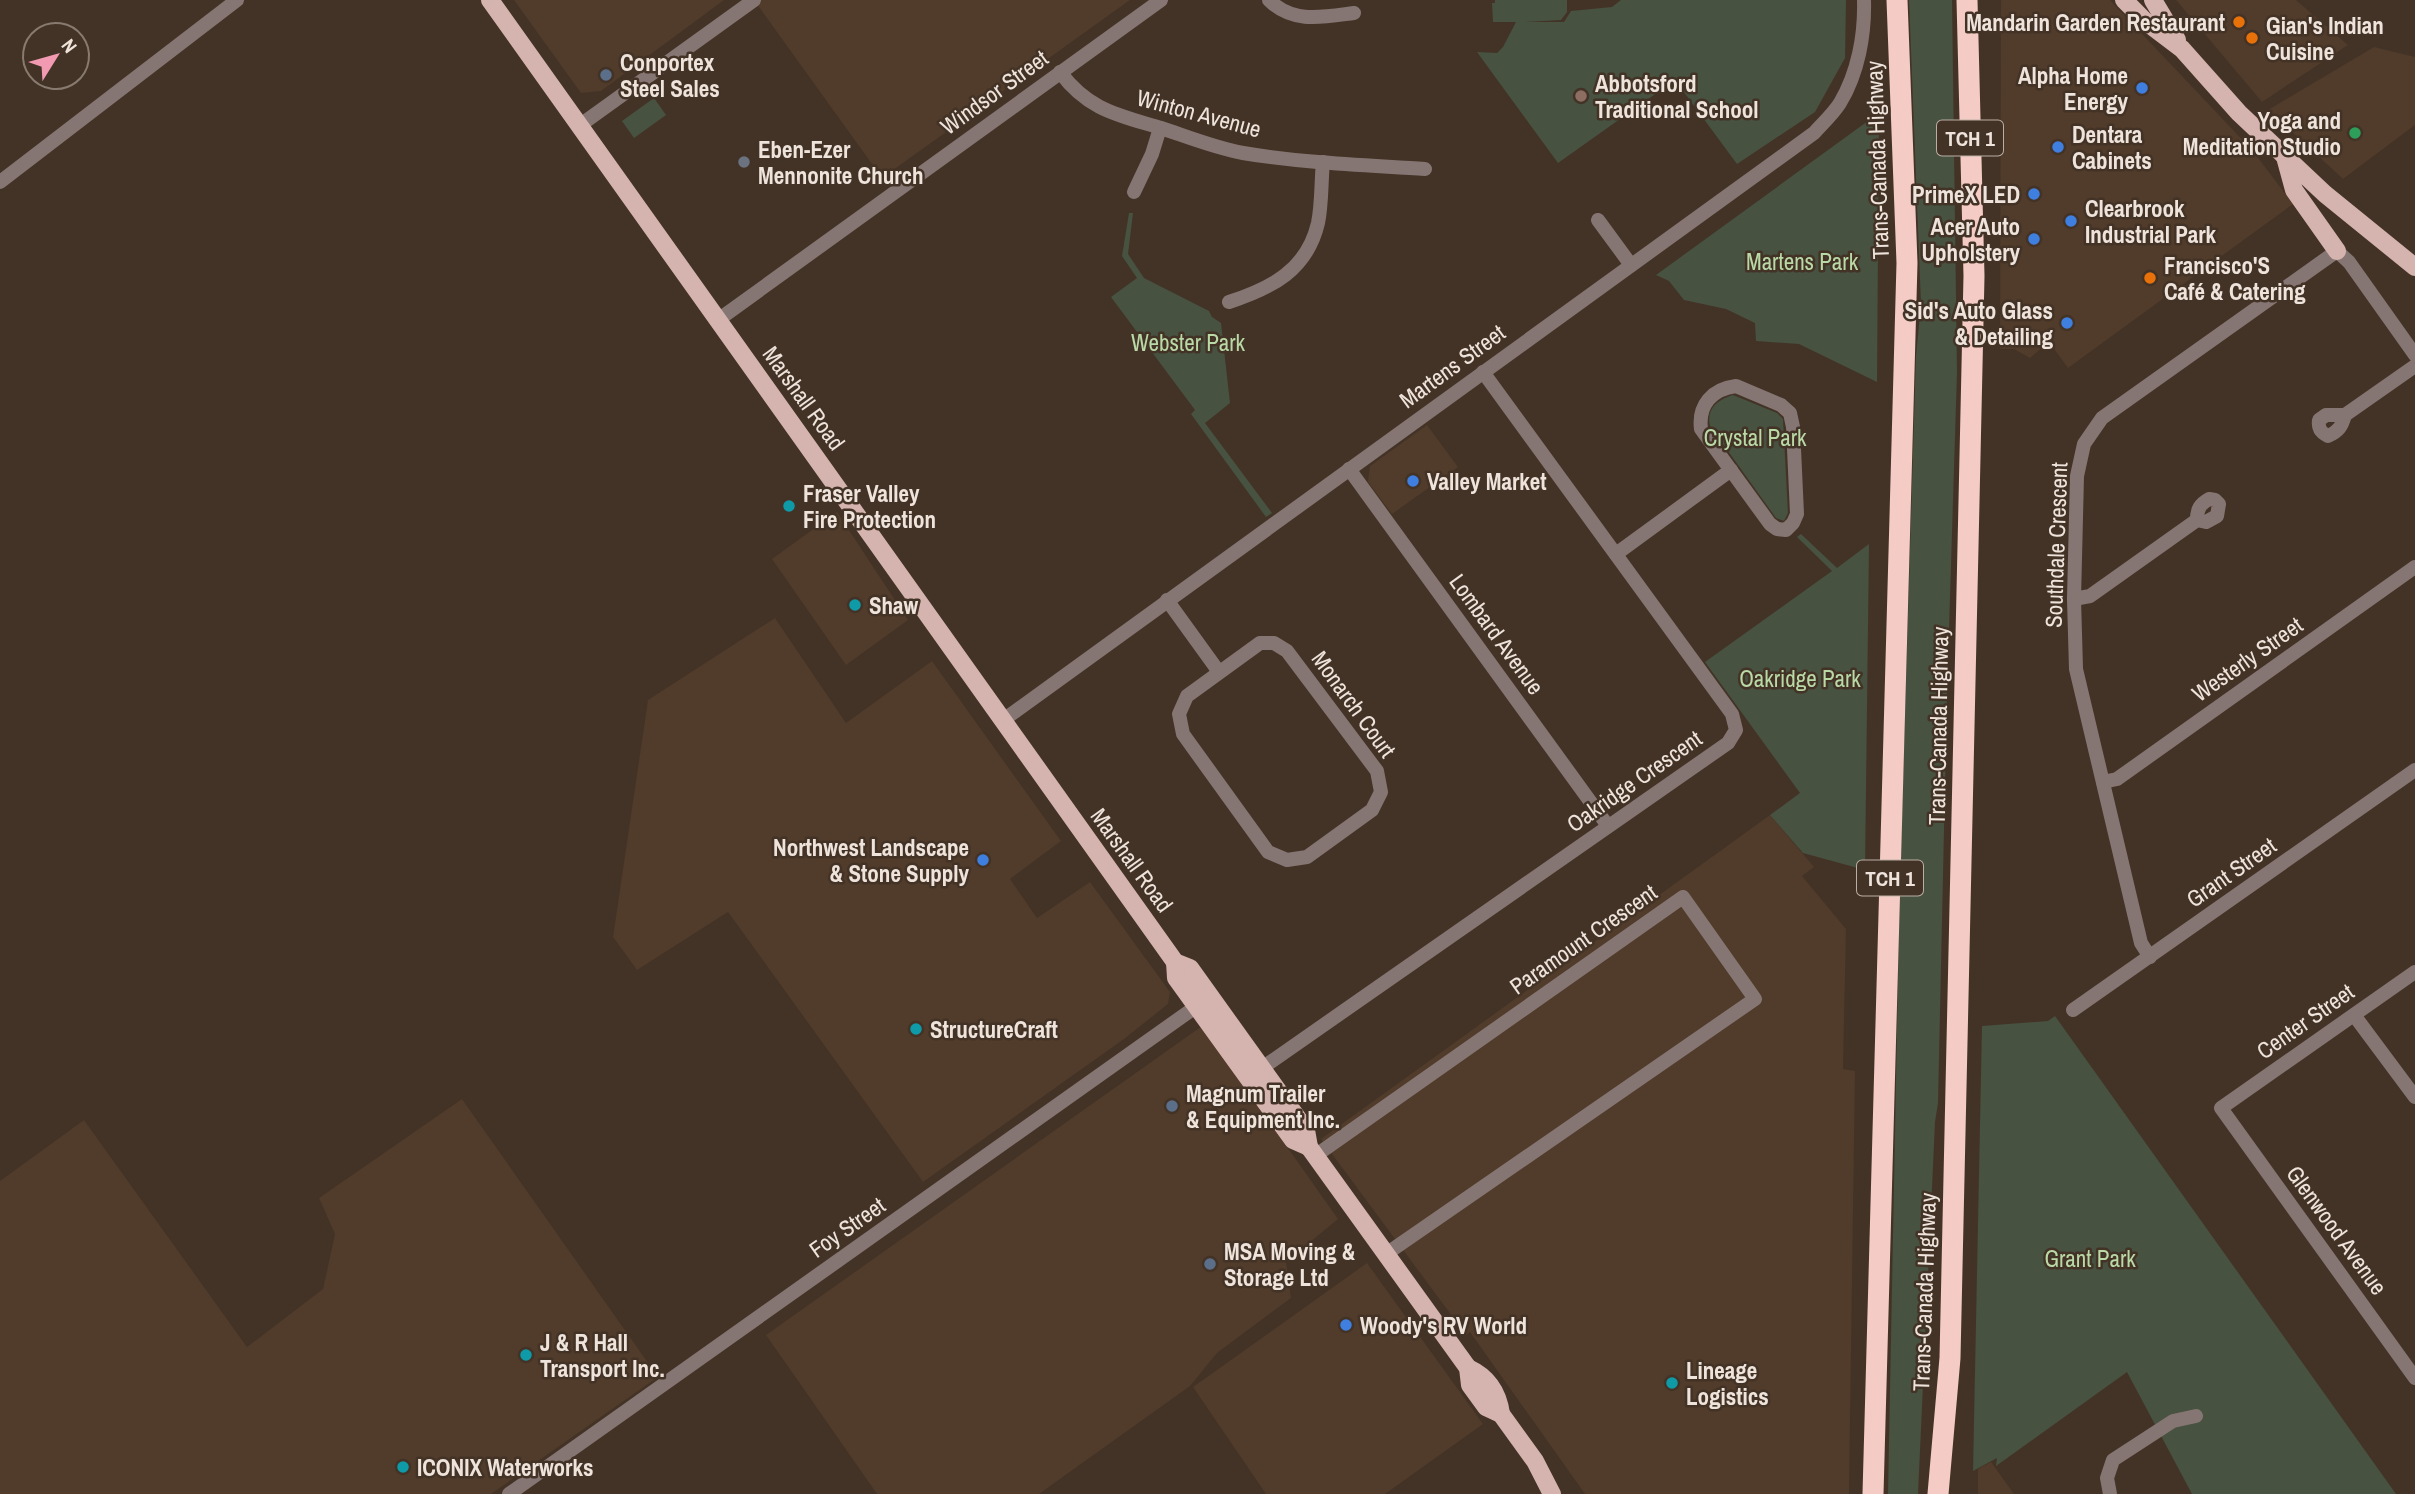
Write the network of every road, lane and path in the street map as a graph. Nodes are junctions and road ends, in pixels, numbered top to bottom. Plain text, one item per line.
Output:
1 (237, 0) edge
2 (490, 0) edge
3 (754, 0) edge
4 (1161, 0) edge
5 (1269, 0) edge
6 (1898, 0) edge
7 (1967, 0) edge
8 (2153, 0) edge
9 (2125, 1) edge
10 (1864, 2) edge
11 (1354, 13) dead end
12 (2182, 49) junction
13 (1060, 72) junction
14 (579, 126) junction
15 (1160, 128) junction
16 (2285, 158) junction
17 (1323, 162) junction
18 (1424, 169) dead end
19 (0, 182) edge
20 (1134, 192) dead end
21 (1598, 220) dead end
22 (2337, 251) junction
23 (1631, 265) junction
24 (2415, 267) edge
25 (1229, 302) dead end
26 (718, 320) junction
27 (2415, 355) edge
28 (2415, 366) edge
29 (1483, 372) junction
30 (2345, 415) dead end
31 (1349, 469) junction
32 (1731, 470) junction
33 (2197, 520) dead end
34 (1616, 554) junction
35 (2415, 567) edge
36 (2074, 599) junction
37 (1167, 600) junction
38 (1219, 672) junction
39 (1002, 721) junction
40 (2415, 770) edge
41 (2103, 782) junction
42 (1608, 826) junction
43 (2150, 957) junction
44 (2415, 972) edge
45 (1204, 1001) junction
46 (2073, 1010) dead end
47 (2354, 1014) junction
48 (1262, 1068) junction
49 (2415, 1097) edge
50 (2221, 1108) joint
51 (1312, 1152) junction
52 (1386, 1254) junction
53 (1950, 1358) junction
54 (2415, 1378) edge
55 (2196, 1416) dead end
56 (509, 1494) edge
57 (1552, 1494) edge
58 (1873, 1494) edge
59 (1938, 1494) edge
60 (1952, 1494) edge
61 (2110, 1494) edge

1 - 19 street
2 - 14 main road, Marshall Road
3 - 14 street
4 - 13 street, Windsor Street
5 - 11 street
6 - 58 highway, Trans-Canada Highway / TCH 1
7 - 53 highway, Trans-Canada Highway / TCH 1
8 - 12 main road
9 - 12 main road
10 - 23 street, Martens Street
12 - 16 main road
13 - 15 street, Winton Avenue
13 - 26 street, Windsor Street
14 - 26 main road, Marshall Road
15 - 17 street, Winton Avenue
15 - 20 street
16 - 22 main road
16 - 24 main road
17 - 18 street, Winton Avenue
17 - 25 street
21 - 23 street
22 - 27 street
22 - 36 street, Southdale Crescent
23 - 29 street, Martens Street
26 - 39 main road, Marshall Road
28 - 30 street
29 - 31 street, Martens Street
29 - 34 street, Oakridge Crescent
31 - 37 street, Martens Street
31 - 42 street, Lombard Avenue
32 - 32 street
32 - 34 street
33 - 36 street
34 - 42 street, Oakridge Crescent
35 - 41 street, Westerly Street
36 - 41 street, Southdale Crescent
37 - 38 street
37 - 39 street, Martens Street
38 - 38 street, Monarch Court
39 - 45 main road, Marshall Road
40 - 43 street, Grant Street
41 - 43 street, Southdale Crescent
42 - 48 street, Oakridge Crescent
43 - 46 street, Grant Street
44 - 47 street, Center Street
45 - 48 main road, Marshall Road
45 - 51 main road, Marshall Road
45 - 56 street, Foy Street
47 - 49 street
47 - 50 street, Center Street
48 - 51 main road, Marshall Road
50 - 54 street, Glenwood Avenue
51 - 52 main road, Marshall Road
51 - 52 street, Paramount Crescent
52 - 57 main road, Marshall Road
53 - 59 highway, Trans-Canada Highway / TCH 1
53 - 60 highway
55 - 61 street

